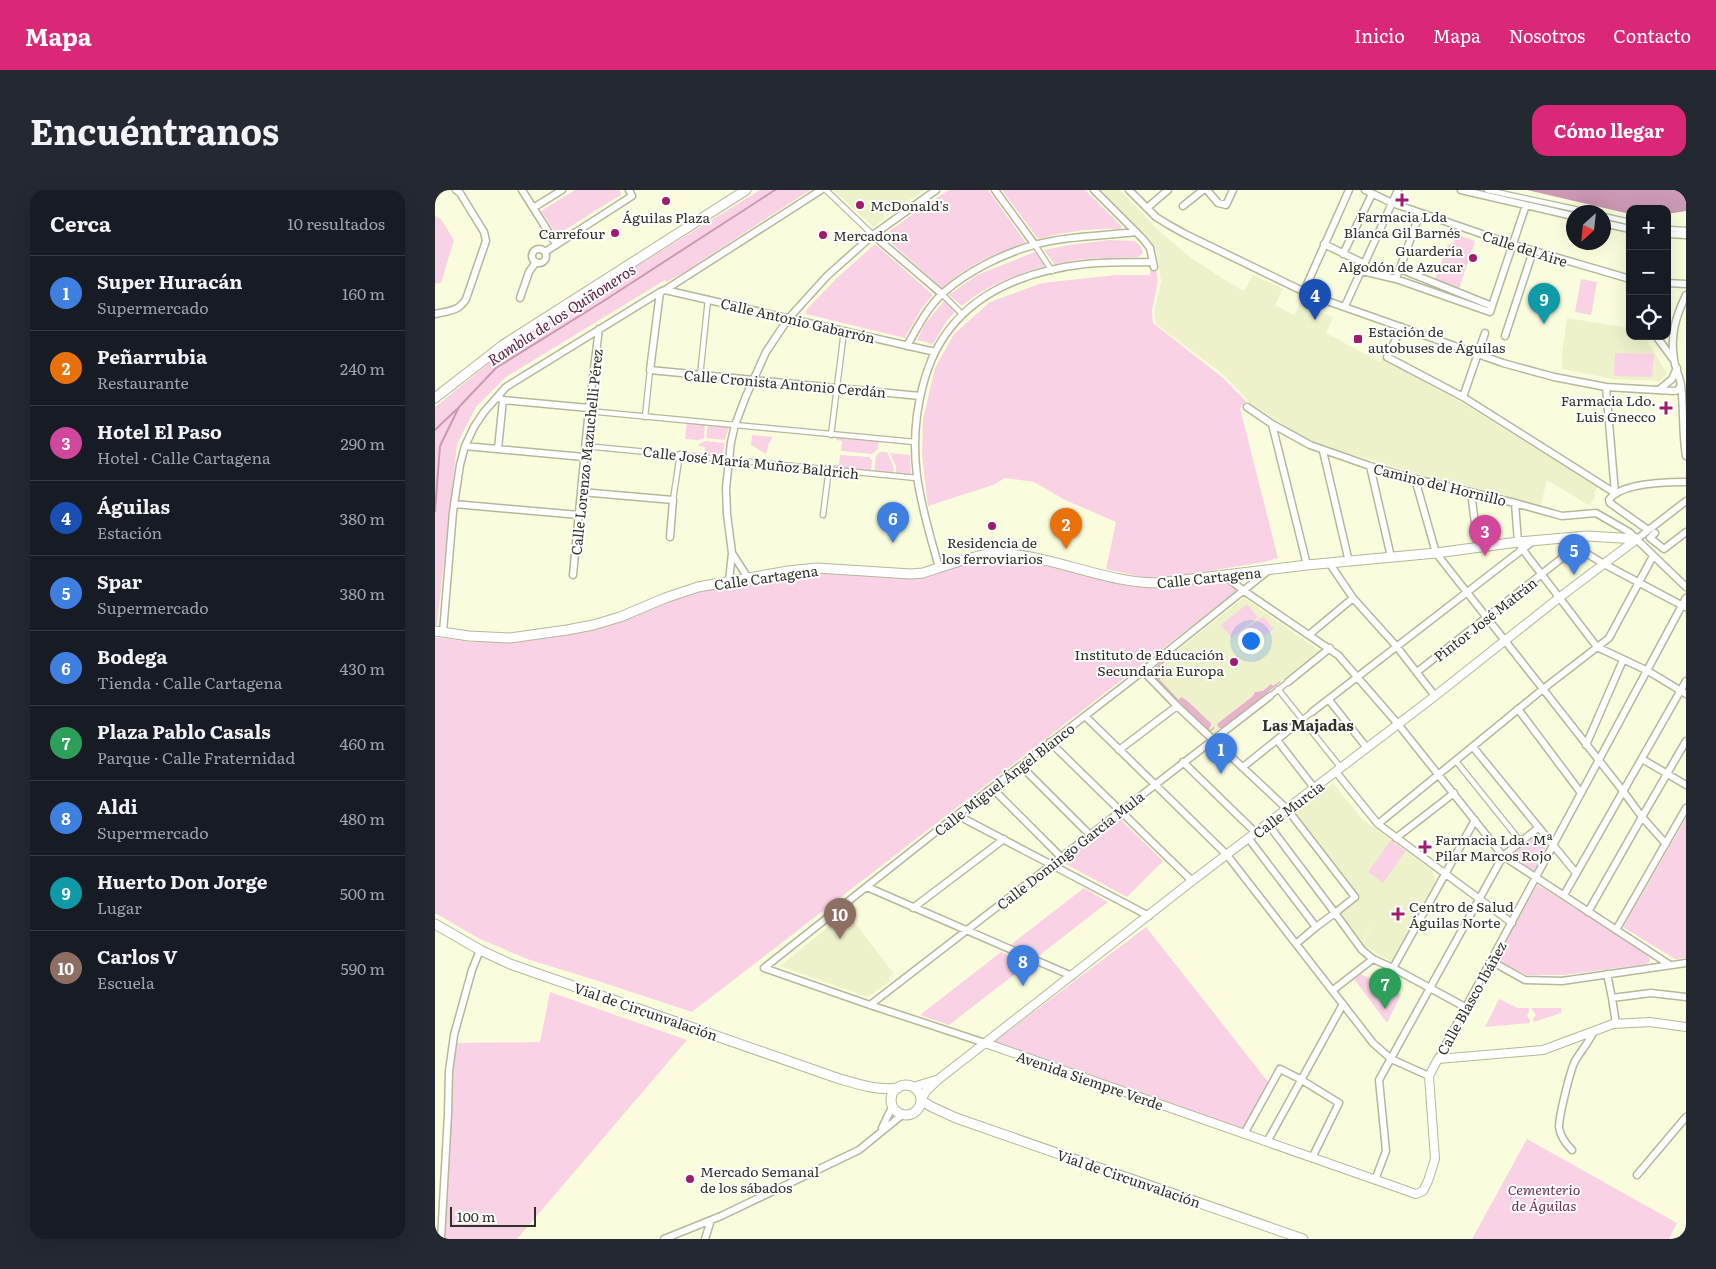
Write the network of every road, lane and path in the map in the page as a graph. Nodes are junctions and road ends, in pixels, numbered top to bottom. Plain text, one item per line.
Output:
1 (439, 190) edge
2 (456, 190) edge
3 (522, 190) edge
4 (562, 190) edge
5 (629, 190) edge
6 (746, 190) edge
7 (821, 190) edge
8 (825, 190) edge
9 (935, 190) edge
10 (995, 190) edge
11 (1095, 190) edge
12 (1129, 190) edge
13 (1169, 190) edge
14 (1203, 190) edge
15 (1207, 190) edge
16 (1233, 190) edge
17 (1349, 190) edge
18 (1365, 190) edge
19 (1398, 190) edge
20 (1461, 190) edge
21 (1487, 190) edge
22 (435, 191) edge
23 (1372, 194) junction
24 (1391, 203) junction
25 (1527, 205) junction
26 (1183, 206) dead end
27 (1566, 207) edge
28 (533, 208) junction
29 (1147, 208) junction
30 (1420, 213) junction
31 (1566, 214) edge
32 (1611, 218) edge
33 (1626, 221) edge
34 (1611, 225) edge
35 (1626, 228) edge
36 (1671, 229) edge
37 (1686, 230) edge
38 (1136, 232) junction
39 (1671, 234) edge
40 (873, 235) junction
41 (1686, 235) edge
42 (556, 244) junction
43 (1324, 244) junction
44 (1035, 245) junction
45 (1514, 245) junction
46 (1533, 251) junction
47 (545, 252) junction
48 (1343, 254) junction
49 (536, 262) junction
50 (1365, 264) junction
51 (1400, 269) junction
52 (1052, 271) junction
53 (1362, 271) junction
54 (1626, 278) edge
55 (1396, 279) junction
56 (1671, 283) edge
57 (1686, 284) edge
58 (663, 291) junction
59 (1303, 291) junction
60 (942, 294) junction
61 (1686, 295) edge
62 (520, 298) dead end
63 (708, 299) junction
64 (1345, 306) junction
65 (1492, 306) junction
66 (435, 314) edge
67 (962, 314) junction
68 (788, 319) junction
69 (1402, 327) junction
70 (599, 329) junction
71 (844, 331) junction
72 (1485, 333) dead end
73 (1505, 336) dead end
74 (1659, 340) edge
75 (907, 346) junction
76 (935, 352) junction
77 (1477, 354) junction
78 (1675, 364) junction
79 (651, 370) junction
80 (700, 376) junction
81 (752, 380) junction
82 (1670, 380) junction
83 (1680, 383) junction
84 (1606, 387) junction
85 (836, 388) junction
86 (1660, 389) junction
87 (1673, 390) junction
88 (920, 396) junction
89 (1463, 397) junction
90 (435, 398) edge
91 (499, 398) junction
92 (1683, 402) edge
93 (1247, 407) dead end
94 (589, 410) junction
95 (645, 417) junction
96 (1272, 424) junction
97 (735, 425) junction
98 (831, 435) junction
99 (1684, 437) edge
100 (915, 442) junction
101 (465, 446) junction
102 (585, 446) junction
103 (498, 449) junction
104 (1323, 451) junction
105 (680, 454) junction
106 (1686, 456) edge
107 (584, 458) junction
108 (729, 460) junction
109 (1370, 466) junction
110 (828, 469) junction
111 (917, 478) junction
112 (1415, 479) junction
113 (1686, 482) edge
114 (581, 492) junction
115 (1471, 492) junction
116 (1615, 492) junction
117 (673, 500) junction
118 (1686, 501) edge
119 (1515, 503) junction
120 (454, 504) junction
121 (579, 515) junction
122 (823, 515) dead end
123 (1648, 530) junction
124 (1686, 532) edge
125 (1655, 534) dead end
126 (669, 537) dead end
127 (1637, 540) junction
128 (1577, 542) junction
129 (1521, 546) junction
130 (1479, 547) junction
131 (732, 553) junction
132 (1436, 553) junction
133 (1653, 556) junction
134 (1391, 557) junction
135 (1349, 562) junction
136 (1330, 564) junction
137 (1604, 564) junction
138 (1307, 565) junction
139 (939, 568) junction
140 (1269, 570) junction
141 (1542, 574) junction
142 (573, 575) dead end
143 (1224, 575) junction
144 (748, 578) junction
145 (729, 581) junction
146 (1638, 583) junction
147 (1686, 587) edge
148 (1244, 592) junction
149 (1468, 593) junction
150 (1560, 597) junction
151 (1353, 598) junction
152 (1686, 598) edge
153 (1684, 607) edge
154 (1486, 617) junction
155 (439, 632) edge
156 (1310, 634) junction
157 (1504, 642) junction
158 (1397, 647) junction
159 (1597, 647) junction
160 (1330, 648) junction
161 (1623, 660) junction
162 (1143, 671) junction
163 (1648, 671) junction
164 (1417, 672) junction
165 (1357, 677) junction
166 (1686, 681) edge
167 (1288, 682) joint
168 (1279, 689) junction
169 (1543, 689) junction
170 (1683, 692) edge
171 (1270, 696) joint
172 (1435, 696) junction
173 (1329, 700) junction
174 (1177, 706) junction
175 (1518, 709) junction
176 (1312, 712) joint
177 (1085, 716) junction
178 (1302, 719) junction
179 (1398, 724) junction
180 (1294, 726) joint
181 (1213, 739) junction
182 (1277, 740) junction
183 (1686, 741) edge
184 (1050, 742) junction
185 (1586, 744) junction
186 (1473, 747) junction
187 (1367, 748) junction
188 (1119, 750) junction
189 (1642, 759) junction
190 (1456, 761) junction
191 (1599, 761) junction
192 (1183, 762) junction
193 (1021, 766) junction
194 (1243, 767) junction
195 (1339, 770) junction
196 (1668, 774) junction
197 (1439, 775) junction
198 (1154, 785) junction
199 (1686, 785) edge
200 (991, 788) junction
201 (1315, 789) junction
202 (1623, 791) junction
203 (1454, 793) junction
204 (1581, 793) junction
205 (1686, 808) edge
206 (1287, 809) junction
207 (1120, 812) junction
208 (957, 814) junction
209 (1642, 818) junction
210 (1475, 820) junction
211 (1268, 824) junction
212 (1378, 824) junction
213 (1538, 828) junction
214 (1256, 833) junction
215 (1090, 835) junction
216 (1396, 838) junction
217 (1004, 839) junction
218 (1249, 839) junction
219 (1521, 842) junction
220 (1666, 844) junction
221 (1552, 846) junction
222 (1227, 855) junction
223 (1503, 856) junction
224 (1061, 857) junction
225 (1052, 864) junction
226 (1576, 873) junction
227 (1445, 874) junction
228 (1536, 878) junction
229 (1192, 881) junction
230 (867, 887) junction
231 (1564, 895) junction
232 (1479, 899) junction
233 (913, 908) junction
234 (1588, 912) junction
235 (1335, 913) junction
236 (1149, 916) junction
237 (1512, 923) junction
238 (435, 924) edge
239 (1316, 927) junction
240 (1616, 930) junction
241 (966, 931) junction
242 (1297, 943) junction
243 (480, 950) junction
244 (1373, 959) junction
245 (1491, 961) junction
246 (1686, 963) edge
247 (1670, 965) junction
248 (764, 968) joint
249 (1393, 968) junction
250 (1607, 974) junction
251 (1072, 976) junction
252 (1430, 988) junction
253 (1333, 990) junction
254 (1686, 997) edge
255 (1612, 998) junction
256 (1343, 1004) junction
257 (870, 1005) junction
258 (1465, 1008) junction
259 (1616, 1024) junction
260 (1686, 1027) edge
261 (1593, 1031) junction
262 (985, 1043) junction
263 (1391, 1059) junction
264 (1438, 1059) junction
265 (1429, 1076) junction
266 (940, 1078) junction
267 (1300, 1079) junction
268 (863, 1086) junction
269 (913, 1086) junction
270 (898, 1088) junction
271 (922, 1100) junction
272 (892, 1106) junction
273 (916, 1112) junction
274 (902, 1115) junction
275 (1686, 1117) edge
276 (955, 1118) junction
277 (1244, 1134) junction
278 (876, 1138) junction
279 (1267, 1142) junction
280 (1572, 1150) dead end
281 (1312, 1158) junction
282 (1637, 1175) dead end
283 (1375, 1180) junction
284 (711, 1220) junction
285 (441, 1239) edge
286 (664, 1239) edge
287 (705, 1239) edge
288 (1303, 1239) edge

1 - 22 street
2 - 66 street
3 - 28 street
4 - 28 street
5 - 42 street
6 - 90 main road
7 - 58 street
8 - 40 street
9 - 40 street
10 - 44 street
11 - 38 street
12 - 29 street
13 - 29 street
14 - 26 street
15 - 16 street
17 - 43 street
18 - 23 street, Calle del Aire
19 - 24 street
20 - 25 street
21 - 27 street
23 - 24 street, Calle del Aire
23 - 48 street
24 - 30 street, Calle del Aire
24 - 50 street
25 - 31 street
25 - 45 street
28 - 42 street
29 - 59 street
30 - 45 street, Calle del Aire
30 - 51 street
32 - 33 street
34 - 35 street
36 - 37 street
38 - 44 street
38 - 52 street
39 - 41 street
40 - 60 street
40 - 68 street
42 - 47 street
43 - 48 street
43 - 59 street
44 - 52 street
44 - 60 street
45 - 46 street, Calle del Aire
45 - 65 street
46 - 54 street, Calle del Aire
46 - 73 street
47 - 49 street
47 - 49 street
48 - 50 street
49 - 62 street
50 - 53 street
51 - 55 street
51 - 65 street
52 - 67 street
53 - 55 street
53 - 64 street
55 - 65 street
56 - 57 street
58 - 63 street, Calle Antonio Gabarrón
58 - 70 street
58 - 79 street
59 - 64 street
60 - 67 street
60 - 75 street
61 - 78 street
63 - 68 street, Calle Antonio Gabarrón
63 - 80 street
64 - 69 street
67 - 76 street
68 - 71 street, Calle Antonio Gabarrón
68 - 81 street
69 - 77 street
69 - 89 street
70 - 91 street
70 - 94 street, Calle Lorenzo Mazuchelli Pérez
71 - 75 street, Calle Antonio Gabarrón
71 - 85 street
72 - 77 street
74 - 78 street
75 - 76 street, Calle Antonio Gabarrón
76 - 88 street
77 - 84 street
77 - 89 street
78 - 82 street
78 - 83 street
79 - 80 street, Calle Cronista Antonio Cerdán
79 - 95 street
80 - 81 street, Calle Cronista Antonio Cerdán
81 - 85 street, Calle Cronista Antonio Cerdán
81 - 97 street
82 - 83 street
82 - 86 street
82 - 87 street
83 - 87 street
83 - 92 street
84 - 86 street
84 - 116 street
85 - 88 street, Calle Cronista Antonio Cerdán
85 - 98 street
86 - 87 street
87 - 92 street
88 - 100 street
89 - 116 street
91 - 94 street
91 - 101 street
91 - 103 street
92 - 99 street
93 - 96 street, Camino del Hornillo
94 - 95 street
94 - 102 street, Calle Lorenzo Mazuchelli Pérez
95 - 97 street
96 - 104 street, Camino del Hornillo
96 - 138 street
97 - 98 street
97 - 108 street
98 - 100 street
99 - 106 street
100 - 111 street
101 - 103 street
101 - 120 street
102 - 105 street, Calle José María Muñoz Baldrich
102 - 107 street, Calle Lorenzo Mazuchelli Pérez
103 - 107 street
104 - 109 street, Camino del Hornillo
104 - 135 street
105 - 108 street, Calle José María Muñoz Baldrich
105 - 117 street
107 - 114 street, Calle Lorenzo Mazuchelli Pérez
108 - 110 street, Calle José María Muñoz Baldrich
108 - 131 street
109 - 112 street, Camino del Hornillo
109 - 134 street
110 - 111 street, Calle José María Muñoz Baldrich
110 - 122 street
111 - 139 street
112 - 115 street, Camino del Hornillo
112 - 132 street
113 - 116 street
114 - 117 street
114 - 121 street, Calle Lorenzo Mazuchelli Pérez
115 - 119 street, Camino del Hornillo
115 - 130 street
116 - 123 street
117 - 126 street
118 - 123 street
119 - 127 street, Camino del Hornillo
119 - 129 street
120 - 121 street
120 - 155 street
121 - 142 street, Calle Lorenzo Mazuchelli Pérez
123 - 127 street
124 - 125 street
127 - 128 main road, Calle Cartagena
127 - 133 street, Camino del Hornillo
127 - 137 street, Calle Murcia
128 - 129 main road, Calle Cartagena
128 - 137 street
128 - 141 street, Pintor José Matrán
129 - 130 main road, Calle Cartagena
129 - 141 street
129 - 149 street
130 - 132 main road, Calle Cartagena
131 - 144 street
131 - 145 street
132 - 134 main road, Calle Cartagena
132 - 149 street
133 - 146 street
133 - 147 street, Camino del Hornillo
134 - 135 main road, Calle Cartagena
135 - 136 main road, Calle Cartagena
136 - 138 main road, Calle Cartagena
136 - 151 street
137 - 146 street
137 - 150 street, Calle Murcia
138 - 140 main road, Calle Cartagena
139 - 143 main road, Calle Cartagena
139 - 144 main road, Calle Cartagena
140 - 143 main road, Calle Cartagena
140 - 148 street, Calle Miguel Ángel Blanco
141 - 150 street
141 - 154 street, Pintor José Matrán
143 - 148 street
144 - 145 main road, Calle Cartagena
145 - 155 main road, Calle Cartagena
146 - 153 street
146 - 159 street
148 - 156 street
148 - 162 street, Calle Miguel Ángel Blanco
149 - 154 street
149 - 158 street
150 - 157 street, Calle Murcia
150 - 159 street
151 - 156 street
151 - 158 street
152 - 153 street, Calle Blasco Ibáñez
153 - 163 street, Calle Blasco Ibáñez
154 - 157 street
154 - 164 street, Pintor José Matrán
156 - 160 street
157 - 169 street
157 - 172 street, Calle Murcia
158 - 164 street
158 - 165 street
159 - 161 street
159 - 169 street
160 - 165 street
160 - 167 street
161 - 163 street
161 - 185 street
162 - 174 street
162 - 177 street, Calle Miguel Ángel Blanco
163 - 170 street
163 - 191 street, Calle Blasco Ibáñez
164 - 172 street
165 - 173 street
165 - 179 street
166 - 170 street
167 - 168 street
168 - 171 street
168 - 178 street
169 - 175 street
169 - 185 street
170 - 189 street
171 - 181 street, Calle Domingo García Mula
172 - 179 street, Calle Murcia
173 - 176 street
173 - 187 street
174 - 181 street
174 - 188 street
175 - 186 street
175 - 204 street
176 - 178 street
177 - 184 street, Calle Miguel Ángel Blanco
177 - 188 street
178 - 180 street
178 - 195 street
179 - 187 street, Calle Murcia
179 - 197 street
180 - 182 street
181 - 192 street, Calle Domingo García Mula
181 - 194 street
182 - 194 street
182 - 201 street
183 - 196 street
184 - 193 street, Calle Miguel Ángel Blanco
184 - 207 street
185 - 191 street
186 - 190 street
186 - 213 street
187 - 195 street, Calle Murcia
188 - 198 street
189 - 196 street
189 - 202 street
190 - 197 street
190 - 219 street
191 - 202 street
191 - 204 street, Calle Blasco Ibáñez
192 - 198 street, Calle Domingo García Mula
192 - 214 street
193 - 200 street, Calle Miguel Ángel Blanco
193 - 215 street
194 - 206 street
195 - 201 street, Calle Murcia
195 - 212 street
196 - 199 street
196 - 209 street
197 - 203 street
197 - 212 street
198 - 207 street, Calle Domingo García Mula
198 - 222 street
200 - 208 street, Calle Miguel Ángel Blanco
200 - 224 street
201 - 206 street, Calle Murcia
202 - 209 street
202 - 226 street
203 - 210 street
203 - 216 street
204 - 221 street, Calle Blasco Ibáñez
205 - 220 street
206 - 211 street, Calle Murcia
206 - 235 street
207 - 215 street, Calle Domingo García Mula
207 - 229 street
208 - 217 street
208 - 230 street, Calle Miguel Ángel Blanco
209 - 220 street
209 - 234 street
210 - 223 street
210 - 227 street
211 - 214 street, Calle Murcia
211 - 235 street
212 - 216 street
213 - 219 street
213 - 221 street
214 - 218 street, Calle Murcia
215 - 224 street, Calle Domingo García Mula
216 - 227 street
217 - 225 street
217 - 233 street
218 - 222 street, Calle Murcia
218 - 239 street
219 - 223 street
220 - 240 street
221 - 226 street
221 - 228 street, Calle Blasco Ibáñez
222 - 229 street, Calle Murcia
222 - 242 street
223 - 228 street
223 - 232 street
224 - 225 street, Calle Domingo García Mula
225 - 236 street
225 - 241 street, Calle Domingo García Mula
226 - 231 street
227 - 232 street
227 - 249 street
228 - 231 street
228 - 237 street, Calle Blasco Ibáñez
229 - 236 street, Calle Murcia
230 - 233 street
230 - 248 street, Calle Miguel Ángel Blanco
231 - 234 street
232 - 237 street
232 - 252 street
233 - 241 street
234 - 240 street
235 - 239 street
235 - 244 street
236 - 251 street, Calle Murcia
237 - 245 street, Calle Blasco Ibáñez
238 - 243 main road, Vial de Circunvalación
239 - 242 street
240 - 247 street
241 - 251 street
241 - 257 street, Calle Domingo García Mula
242 - 253 street
243 - 268 main road, Vial de Circunvalación
243 - 285 street
244 - 249 street
244 - 253 street
245 - 250 street
245 - 258 street, Calle Blasco Ibáñez
246 - 247 street
247 - 250 street
248 - 257 street, Avenida Siempre Verde
249 - 252 street
250 - 255 street
251 - 262 street, Calle Murcia
252 - 258 street
252 - 263 street
253 - 256 street
254 - 255 street
255 - 259 street
256 - 263 street
256 - 267 street
257 - 262 street, Avenida Siempre Verde
258 - 264 street, Calle Blasco Ibáñez
259 - 260 street
259 - 261 street
261 - 264 street
261 - 280 street
262 - 266 street, Calle Murcia
262 - 277 street, Avenida Siempre Verde
263 - 265 street
263 - 283 street
264 - 265 street, Calle Blasco Ibáñez
265 - 283 street, Avenida Siempre Verde
266 - 269 street, Calle Murcia
266 - 271 street, Calle Murcia
267 - 277 street
267 - 279 street
267 - 281 street
268 - 270 main road, Vial de Circunvalación
268 - 272 main road, Vial de Circunvalación
269 - 270 main road
269 - 271 main road
270 - 272 main road
271 - 273 main road
271 - 276 main road, Vial de Circunvalación
272 - 274 main road
272 - 278 street
273 - 274 main road
273 - 276 main road, Vial de Circunvalación
274 - 278 street
275 - 282 street
276 - 288 main road, Vial de Circunvalación
277 - 279 street, Avenida Siempre Verde
278 - 284 street
279 - 281 street, Avenida Siempre Verde
281 - 283 street, Avenida Siempre Verde
284 - 286 street
284 - 287 street

